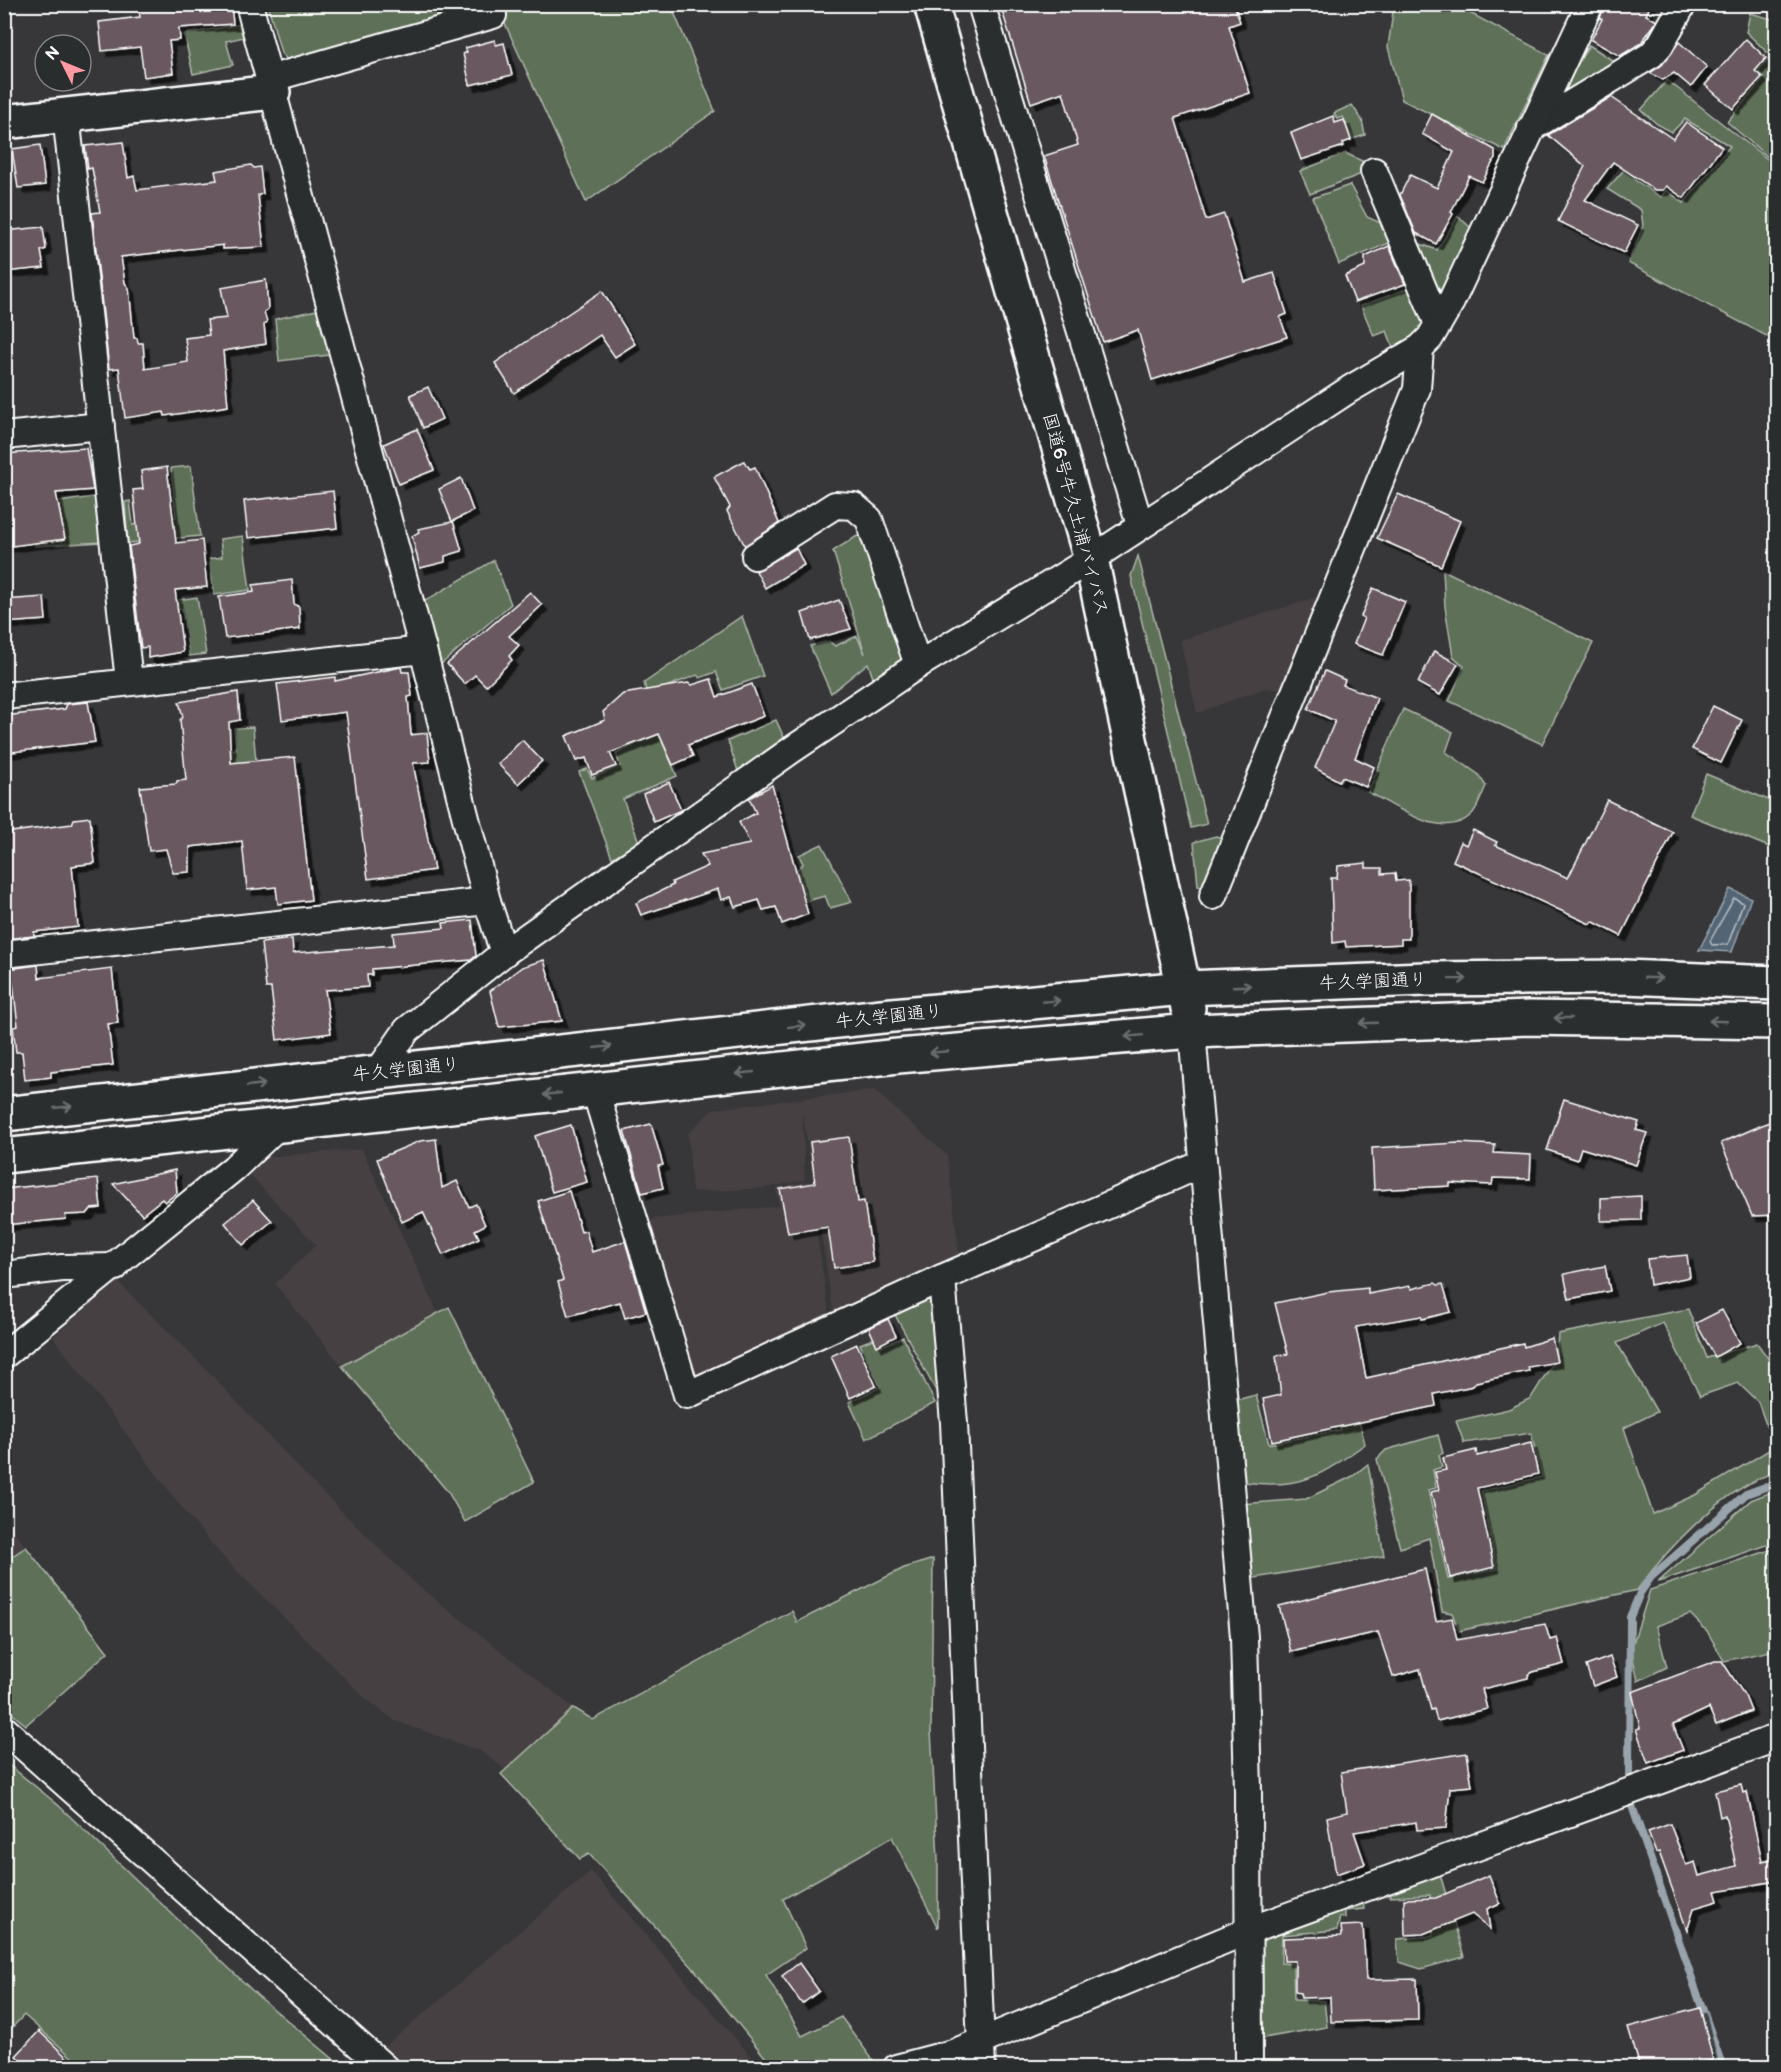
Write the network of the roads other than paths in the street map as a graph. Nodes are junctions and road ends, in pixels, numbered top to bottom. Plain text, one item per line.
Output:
1 (249, 4) edge
2 (931, 4) edge
3 (981, 4) edge
4 (1590, 4) edge
5 (1683, 4) edge
6 (493, 15) dead end
7 (271, 86) junction
8 (66, 115) junction
9 (4, 122) edge
10 (1531, 128) junction
11 (1374, 171) dead end
12 (1438, 324) junction
13 (1420, 348) junction
14 (101, 426) junction
15 (4, 436) edge
16 (1140, 525) junction
17 (755, 556) dead end
18 (1090, 559) junction
19 (423, 650) junction
20 (918, 665) junction
21 (129, 681) junction
22 (4, 696) edge
23 (1213, 896) dead end
24 (488, 901) junction
25 (504, 953) junction
26 (4, 954) edge
27 (1776, 983) edge
28 (1184, 988) junction
29 (1776, 1022) edge
30 (1192, 1031) junction
31 (378, 1072) junction
32 (595, 1090) junction
33 (4, 1114) edge
34 (280, 1124) junction
35 (4, 1156) edge
36 (1202, 1164) junction
37 (115, 1267) junction
38 (4, 1275) edge
39 (942, 1278) junction
40 (4, 1355) edge
41 (4, 1729) edge
42 (1776, 1738) edge
43 (1247, 1931) junction
44 (979, 2042) junction
45 (385, 2067) edge
46 (896, 2067) edge
47 (982, 2067) edge
48 (1249, 2067) edge

1 - 7 street
2 - 18 main road, 国道6号牛久土浦バイパス
3 - 16 street
4 - 10 street
5 - 10 street
6 - 7 street
7 - 8 main road
7 - 19 street
8 - 9 main road
8 - 14 street
10 - 12 street
11 - 12 street
12 - 13 street
13 - 16 street
13 - 23 street
14 - 15 street
14 - 21 street
16 - 18 street
17 - 20 street
18 - 20 street
18 - 28 main road, 国道6号牛久土浦バイパス
19 - 21 street
19 - 24 street
20 - 25 street
21 - 22 street
24 - 25 street
24 - 26 street
25 - 31 street
28 -> 27 main road, 牛久学園通り
28 - 30 main road, 国道6号牛久土浦バイパス
31 -> 28 main road, 牛久学園通り
29 -> 30 main road
30 -> 32 main road
30 - 36 street
33 -> 31 main road, 牛久学園通り
32 -> 34 main road
32 - 39 street
34 - 35 main road
34 - 37 street
36 - 39 street
36 - 43 street
37 - 38 street
37 - 40 street
39 - 44 street
41 - 45 street
42 - 43 street
43 - 44 street
43 - 48 street
44 - 46 street
44 - 47 street

